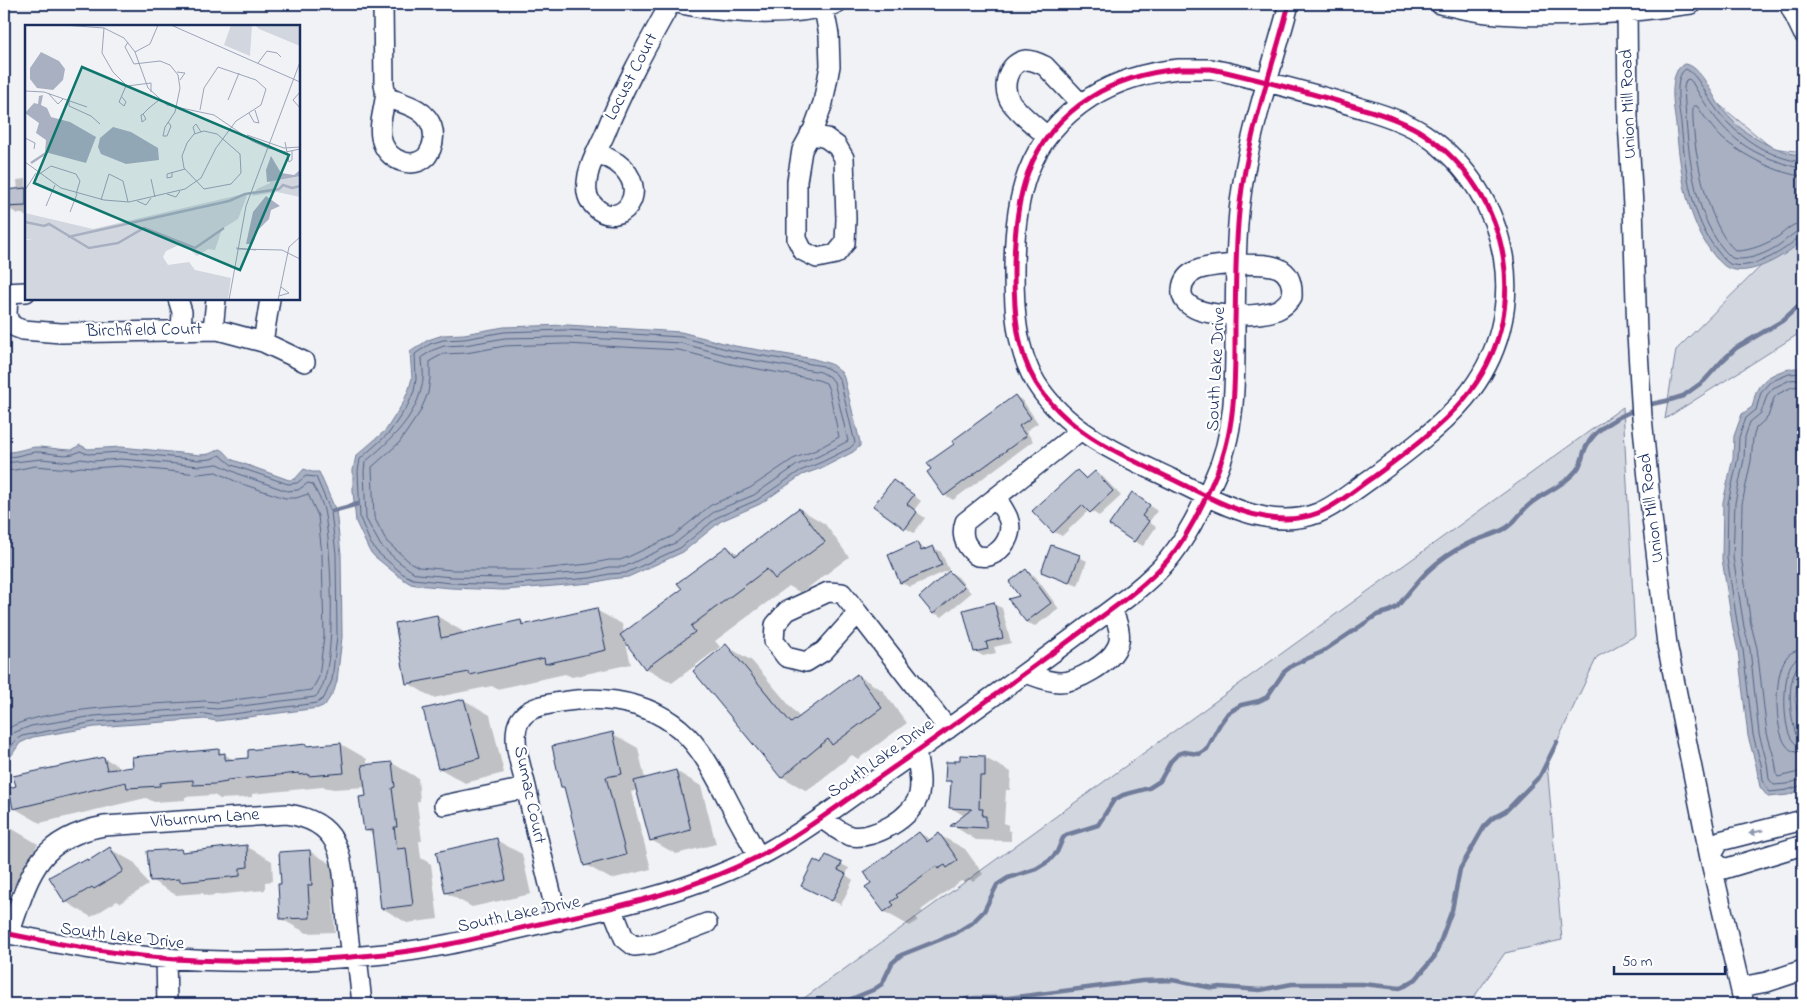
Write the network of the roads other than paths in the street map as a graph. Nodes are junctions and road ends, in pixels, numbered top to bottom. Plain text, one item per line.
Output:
1 (383, 4) edge
2 (670, 4) edge
3 (681, 4) edge
4 (827, 4) edge
5 (1289, 4) edge
6 (1440, 4) edge
7 (1691, 4) edge
8 (1789, 4) edge
9 (1627, 8) edge
10 (1803, 33) edge
11 (1267, 82) junction
12 (386, 97) dead end
13 (1081, 104) junction
14 (810, 134) junction
15 (1047, 136) junction
16 (597, 152) dead end
17 (1235, 264) junction
18 (13, 293) edge
19 (178, 300) edge
20 (216, 300) edge
21 (270, 300) edge
22 (1235, 314) junction
23 (182, 330) junction
24 (213, 330) junction
25 (263, 342) junction
26 (305, 362) dead end
27 (1081, 430) junction
28 (1206, 495) junction
29 (996, 497) dead end
30 (1112, 610) junction
31 (858, 613) dead end
32 (1026, 673) junction
33 (948, 729) junction
34 (916, 752) junction
35 (526, 788) junction
36 (444, 805) dead end
37 (821, 818) junction
38 (1803, 820) edge
39 (1803, 845) edge
40 (758, 856) junction
41 (1710, 858) junction
42 (612, 908) junction
43 (558, 920) junction
44 (707, 923) dead end
45 (7, 934) edge
46 (354, 957) junction
47 (166, 958) junction
48 (1803, 970) edge
49 (1742, 996) edge
50 (167, 1004) edge
51 (362, 1004) edge

1 - 12 street
2 - 16 street, Locust Court
3 - 4 street
4 - 14 street
5 - 11 street, South Lake Drive
6 - 9 street
7 - 9 street
8 - 10 street
9 - 41 street, Union Mill Road
11 - 13 street
11 - 17 street, South Lake Drive
11 - 28 street
13 - 15 street
13 - 15 street
14 - 14 street
15 - 27 street
17 - 22 street, South Lake Drive
17 - 22 street
17 - 22 street
18 - 23 street, Birchfield Court
19 - 23 street
20 - 24 street
21 - 25 street
22 - 28 street, South Lake Drive
23 - 24 street, Birchfield Court
24 - 25 street, Birchfield Court
25 - 26 street, Birchfield Court
27 - 28 street
27 - 29 street
28 - 30 street, South Lake Drive
30 - 32 street, South Lake Drive
30 - 32 street
31 - 33 street
32 - 33 street, South Lake Drive
33 - 34 street, South Lake Drive
34 - 37 street, South Lake Drive
34 - 37 street
35 - 36 street
35 - 40 street, Sumac Court
35 - 43 street, Sumac Court
37 - 40 street, South Lake Drive
38 -> 41 street
39 - 41 street
40 - 42 street, South Lake Drive
41 - 49 street, Union Mill Road
42 - 43 street, South Lake Drive
42 - 44 street
43 - 46 street, South Lake Drive
45 - 46 street, Viburnum Lane
45 - 47 street, South Lake Drive
46 - 47 street, South Lake Drive
46 - 51 street, Viburnum Lane
47 - 50 street
48 - 49 street

